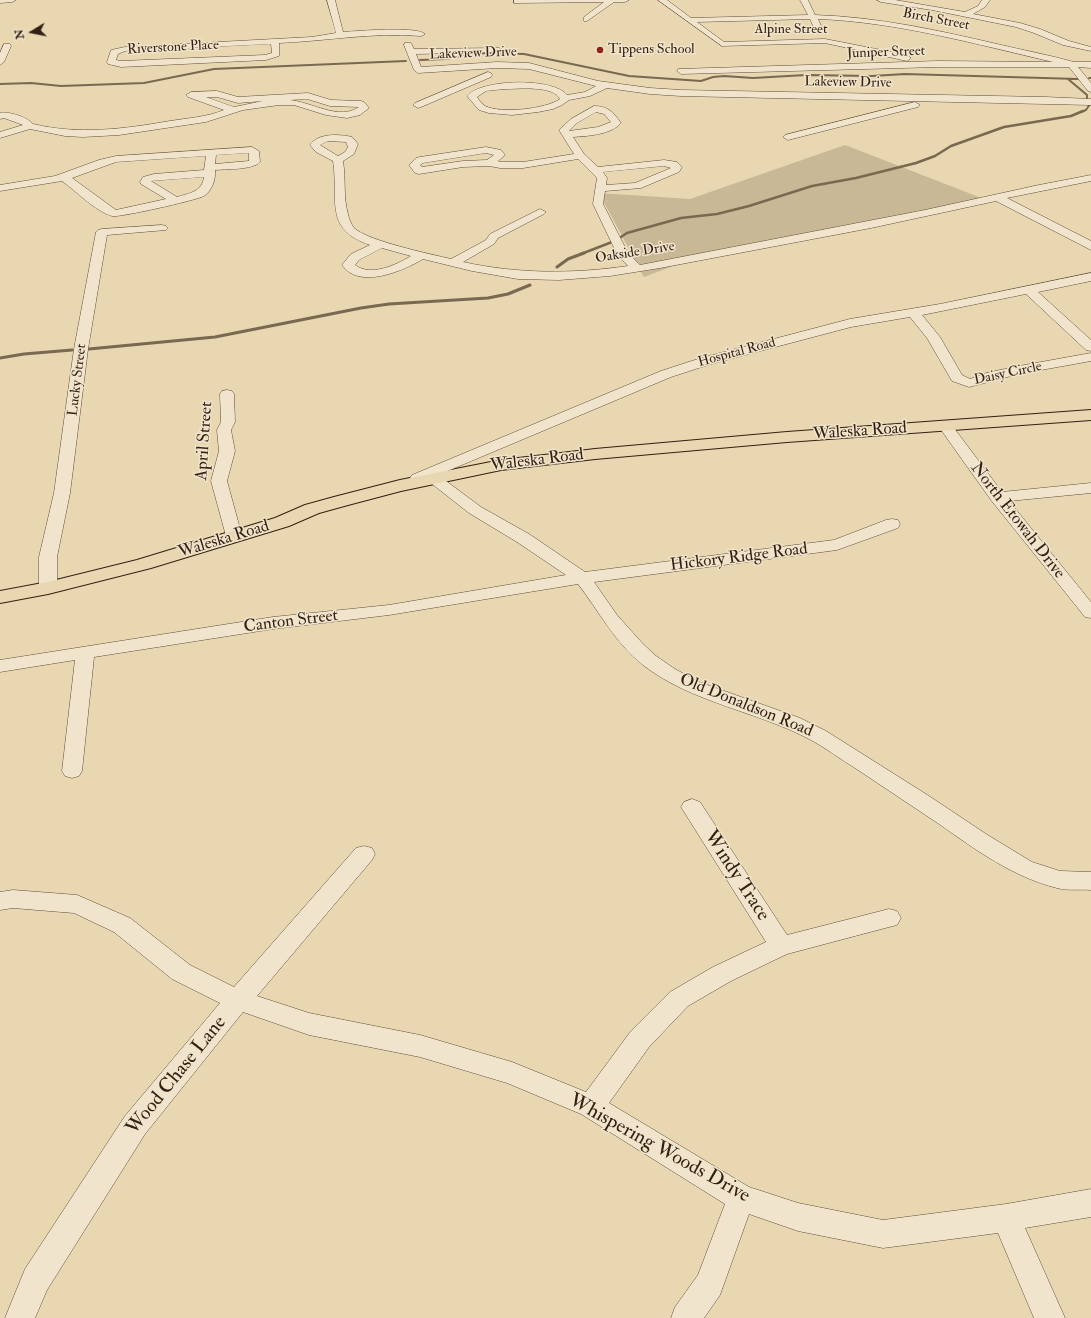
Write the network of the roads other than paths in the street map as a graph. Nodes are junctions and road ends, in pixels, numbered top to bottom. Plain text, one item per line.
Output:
1 (12, 0) edge
2 (331, 0) edge
3 (518, 0) edge
4 (625, 0) edge
5 (662, 0) edge
6 (804, 0) edge
7 (881, 0) edge
8 (891, 0) edge
9 (986, 0) edge
10 (0, 1) edge
11 (611, 1) edge
12 (965, 15) junction
13 (812, 17) junction
14 (587, 19) dead end
15 (690, 20) junction
16 (1016, 25) junction
17 (947, 27) dead end
18 (996, 29) dead end
19 (924, 31) junction
20 (421, 34) dead end
21 (340, 35) junction
22 (275, 41) junction
23 (824, 41) junction
24 (1091, 49) edge
25 (499, 50) dead end
26 (4, 51) edge
27 (0, 62) edge
28 (938, 64) junction
29 (1071, 64) junction
30 (502, 65) junction
31 (1091, 65) edge
32 (681, 71) dead end
33 (602, 84) junction
34 (1091, 89) edge
35 (564, 96) junction
36 (940, 99) junction
37 (1091, 102) edge
38 (418, 104) dead end
39 (220, 106) junction
40 (233, 110) junction
41 (2, 116) edge
42 (19, 120) junction
43 (190, 121) junction
44 (0, 124) edge
45 (30, 126) junction
46 (566, 134) junction
47 (0, 135) edge
48 (788, 137) dead end
49 (211, 153) junction
50 (580, 156) junction
51 (338, 160) dead end
52 (489, 163) junction
53 (210, 170) junction
54 (596, 170) junction
55 (64, 177) junction
56 (1091, 178) edge
57 (0, 188) edge
58 (601, 188) junction
59 (998, 198) junction
60 (176, 201) junction
61 (540, 212) dead end
62 (162, 228) dead end
63 (381, 244) junction
64 (1091, 246) edge
65 (421, 255) junction
66 (453, 263) junction
67 (637, 269) junction
68 (1091, 277) edge
69 (1029, 290) junction
70 (913, 312) junction
71 (1091, 347) edge
72 (1091, 357) edge
73 (227, 394) dead end
74 (1091, 415) edge
75 (946, 426) junction
76 (434, 479) junction
77 (400, 486) junction
78 (1091, 488) edge
79 (996, 497) junction
80 (892, 524) dead end
81 (234, 536) junction
82 (582, 578) junction
83 (48, 588) junction
84 (1091, 590) edge
85 (1073, 592) junction
86 (0, 598) edge
87 (1091, 613) edge
88 (85, 653) junction
89 (0, 666) edge
90 (72, 772) dead end
91 (692, 807) dead end
92 (364, 854) dead end
93 (1091, 881) edge
94 (0, 901) edge
95 (889, 918) dead end
96 (781, 946) junction
97 (238, 1000) junction
98 (591, 1106) junction
99 (741, 1198) junction
100 (1091, 1203) edge
101 (1006, 1218) junction
102 (20, 1318) edge
103 (686, 1318) edge
104 (1050, 1318) edge

1 - 10 street
2 - 21 street
3 - 11 street
4 - 11 street
5 - 15 street, Alpine Street
6 - 13 street
7 - 8 street
8 - 12 street
9 - 12 street
11 - 14 street
12 - 16 street
13 - 15 street, Birch Street
13 - 19 street, Birch Street
13 - 23 street
15 - 23 street, Alpine Street
16 - 18 street
16 - 24 street
17 - 19 street
19 - 29 street, Birch Street
20 - 21 street, Riverstone Place
21 - 22 street, Riverstone Place
22 - 22 street, Riverstone Place
23 - 28 street, Alpine Street
25 - 30 street, Lakeview Drive
26 - 27 street
28 - 29 street, Juniper Street
28 - 32 street, Juniper Street
29 - 31 street, Juniper Street
29 - 34 street
30 - 33 street, Lakeview Drive
30 - 38 street
33 - 35 street, Lakeview Drive
33 - 36 street, Lakeview Drive
35 - 35 street, Lakeview Drive
36 - 37 street, Lakeview Drive
36 - 48 street
39 - 40 street
39 - 40 street
39 - 43 street
40 - 43 street
41 - 42 street
42 - 44 street
42 - 45 street
43 - 45 street
45 - 47 street
46 - 46 street
46 - 50 street
49 - 53 street
49 - 53 street
49 - 55 street
50 - 52 street
50 - 54 street
51 - 63 street, Oakside Drive
52 - 52 street
53 - 60 street
53 - 60 street
54 - 58 street
54 - 58 street
55 - 57 street
55 - 60 street
56 - 59 street, Oakside Drive
58 - 67 street
59 - 64 street
59 - 67 street, Oakside Drive
61 - 66 street
62 - 83 street, Lucky Street
63 - 65 street, Oakside Drive
63 - 65 street
65 - 66 street, Oakside Drive
66 - 67 street, Oakside Drive
68 - 69 street, Hospital Road
69 - 70 street, Hospital Road
69 - 71 street
70 - 72 street, Daisy Circle
70 - 77 street, Hospital Road
73 - 81 street, April Street
74 - 75 main road, Waleska Road
75 - 76 main road, Waleska Road
75 - 79 street, North Etowah Drive
76 - 77 main road, Waleska Road
76 - 82 street, Old Donaldson Road
77 - 81 main road, Waleska Road
78 - 79 street
79 - 85 street, North Etowah Drive
80 - 82 street, Hickory Ridge Road
81 - 83 main road, Waleska Road
82 - 88 street, Canton Street
82 - 93 street, Old Donaldson Road
83 - 86 main road, Waleska Road
84 - 85 street
85 - 87 street, North Etowah Drive
88 - 89 street, Canton Street
88 - 90 street
91 - 96 street, Windy Trace
92 - 97 street, Wood Chase Lane
94 - 97 street, Whispering Woods Drive
95 - 96 street
96 - 98 street
97 - 98 street, Whispering Woods Drive
97 - 102 street, Wood Chase Lane
98 - 99 street, Whispering Woods Drive
99 - 101 street, Whispering Woods Drive
99 - 103 street
100 - 101 street, Whispering Woods Drive
101 - 104 street

